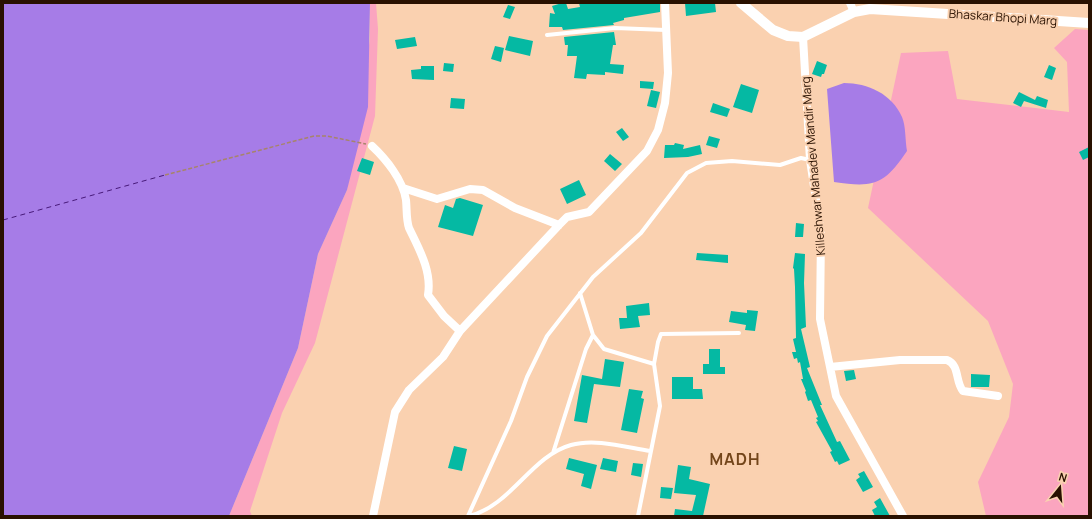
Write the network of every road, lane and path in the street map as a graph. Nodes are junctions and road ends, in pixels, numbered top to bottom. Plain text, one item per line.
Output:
1 (664, 3) edge
2 (740, 3) edge
3 (852, 7) edge
4 (1089, 23) edge
5 (667, 30) junction
6 (547, 35) dead end
7 (803, 37) junction
8 (372, 146) joint
9 (810, 160) junction
10 (166, 175) dead end
11 (403, 188) junction
12 (559, 225) junction
13 (580, 293) junction
14 (460, 331) junction
15 (739, 333) dead end
16 (593, 335) junction
17 (654, 364) junction
18 (830, 367) junction
19 (998, 396) dead end
20 (650, 451) junction
21 (553, 453) junction
22 (373, 516) edge
23 (468, 516) edge
24 (638, 516) edge
25 (903, 516) edge

1 - 5 street
2 - 7 street
3 - 4 street, Bhaskar Bhopi Marg
3 - 7 street, Bhaskar Bhopi Marg
5 - 6 lane
5 - 12 street
7 - 9 street, Killeshwar Mahadev Mandir Marg
8 - 10 path
8 - 11 street
9 - 13 lane
9 - 18 street, Killeshwar Mahadev Mandir Marg
11 - 12 street
11 - 14 street
12 - 14 street
13 - 16 lane
13 - 23 lane
14 - 22 street
15 - 17 lane
16 - 17 lane
16 - 21 lane
17 - 20 lane
18 - 19 street
18 - 25 street, Killeshwar Mahadev Mandir Marg
20 - 21 lane
20 - 24 lane
21 - 23 lane

